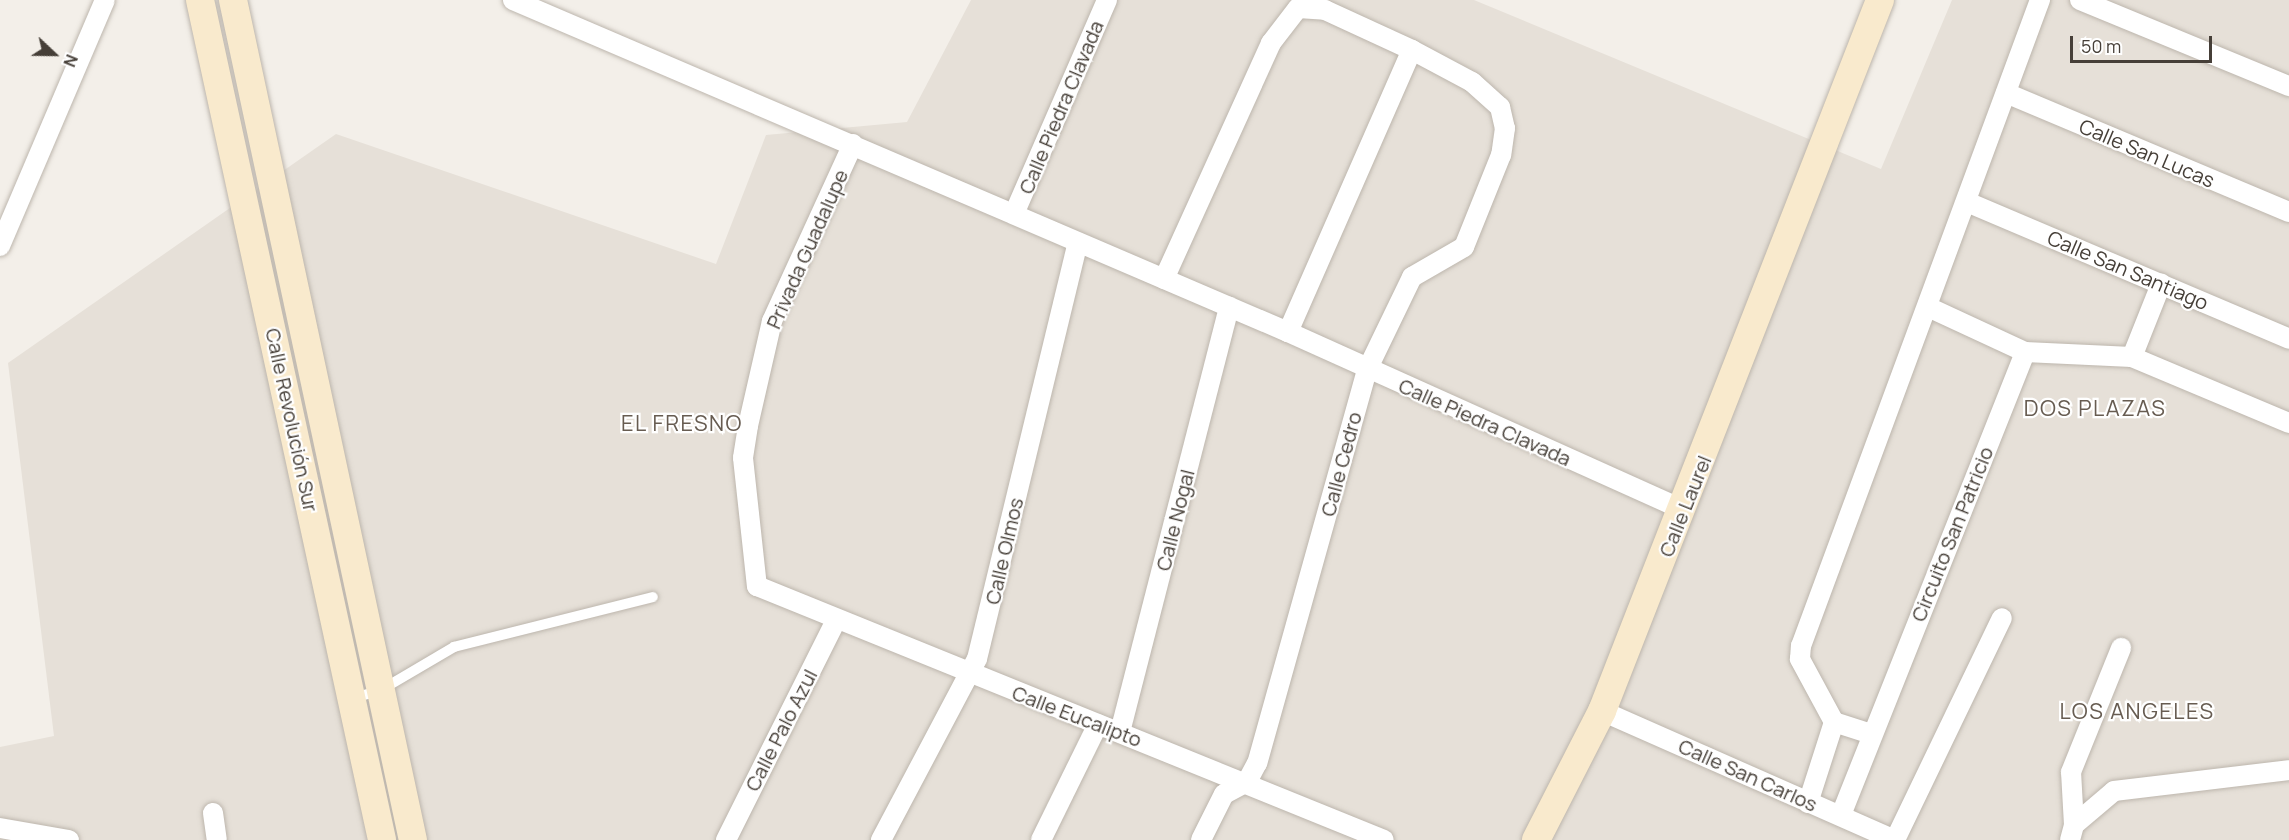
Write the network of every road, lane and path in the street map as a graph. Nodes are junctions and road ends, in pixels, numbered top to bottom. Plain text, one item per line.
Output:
1 (105, 0) edge
2 (200, 0) edge
3 (233, 0) edge
4 (513, 0) edge
5 (1107, 0) edge
6 (1880, 0) edge
7 (2040, 0) edge
8 (2080, 0) edge
9 (1412, 50) junction
10 (2289, 86) edge
11 (2006, 93) junction
12 (260, 111) junction
13 (228, 118) junction
14 (853, 144) junction
15 (1967, 202) junction
16 (2289, 212) edge
17 (1014, 214) junction
18 (1078, 243) junction
19 (0, 246) edge
20 (1164, 279) junction
21 (2161, 284) junction
22 (1229, 307) junction
23 (1928, 307) junction
24 (304, 321) junction
25 (273, 327) junction
26 (1288, 332) junction
27 (2289, 339) edge
28 (2025, 352) junction
29 (2132, 357) junction
30 (1367, 370) junction
31 (2289, 423) edge
32 (1684, 510) junction
33 (770, 595) joint
34 (653, 597) dead end
35 (2002, 618) dead end
36 (836, 620) junction
37 (2121, 648) dead end
38 (966, 672) junction
39 (381, 690) junction
40 (351, 699) junction
41 (1602, 711) junction
42 (1834, 722) junction
43 (1098, 724) junction
44 (1120, 732) junction
45 (1872, 734) junction
46 (2289, 770) edge
47 (1247, 782) junction
48 (1808, 802) junction
49 (213, 813) dead end
50 (1841, 815) junction
51 (0, 828) edge
52 (2072, 832) edge
53 (1362, 836) edge
54 (69, 840) edge
55 (217, 840) edge
56 (382, 840) edge
57 (413, 840) edge
58 (726, 840) edge
59 (881, 840) edge
60 (1041, 840) edge
61 (1201, 840) edge
62 (1384, 840) edge
63 (1536, 840) edge
64 (1895, 840) edge

1 - 19 street
2 - 13 main road, Calle Revolución Sur
3 - 12 main road, Calle Revolución Sur
4 - 14 street, Calle Piedra Clavada
5 - 17 street, Calle Piedra Clavada
6 - 32 main road, Calle Laurel
7 - 11 street
8 - 10 street
9 - 20 street
9 - 26 street
9 - 30 street, Calle Cedro
11 - 15 street
11 - 16 street, Calle San Lucas
12 - 13 main road
12 - 24 main road, Calle Revolución Sur
13 - 25 main road, Calle Revolución Sur
14 - 17 street, Calle Piedra Clavada
14 - 33 street, Privada Guadalupe
15 - 21 street, Calle San Santiago
15 - 23 street
17 - 18 street, Calle Piedra Clavada
18 - 20 street, Calle Piedra Clavada
18 - 38 street, Calle Olmos
20 - 22 street, Calle Piedra Clavada
21 - 27 street, Calle San Santiago
21 - 29 street
22 - 26 street, Calle Piedra Clavada
22 - 44 street, Calle Nogal
23 - 28 street
23 - 42 street
24 - 25 main road
24 - 39 main road, Calle Revolución Sur
25 - 40 main road, Calle Revolución Sur
26 - 30 street, Calle Piedra Clavada
28 - 29 street
28 - 45 street, Circuito San Patricio
29 - 31 street
30 - 32 street, Calle Piedra Clavada
30 - 47 street, Calle Cedro
32 - 41 main road, Calle Laurel
33 - 36 street, Calle Eucalipto
34 - 39 lane
35 - 64 street
36 - 38 street, Calle Eucalipto
36 - 58 street, Calle Palo Azul
37 - 52 street
38 - 43 street, Calle Eucalipto
38 - 59 street, Calle Olmos
39 - 40 lane
39 - 57 main road, Calle Revolución Sur
40 - 56 main road, Calle Revolución Sur
41 - 48 street, Calle San Carlos
41 - 63 main road, Calle Laurel
42 - 45 street
42 - 48 street
43 - 44 street, Calle Eucalipto
43 - 60 street
44 - 47 street, Calle Eucalipto
45 - 50 street, Circuito San Patricio
46 - 52 street
47 - 53 street, Calle Eucalipto
47 - 61 street
48 - 50 street, Calle San Carlos
49 - 55 street
50 - 64 street, Calle San Carlos
51 - 54 street
53 - 62 street, Calle Eucalipto

